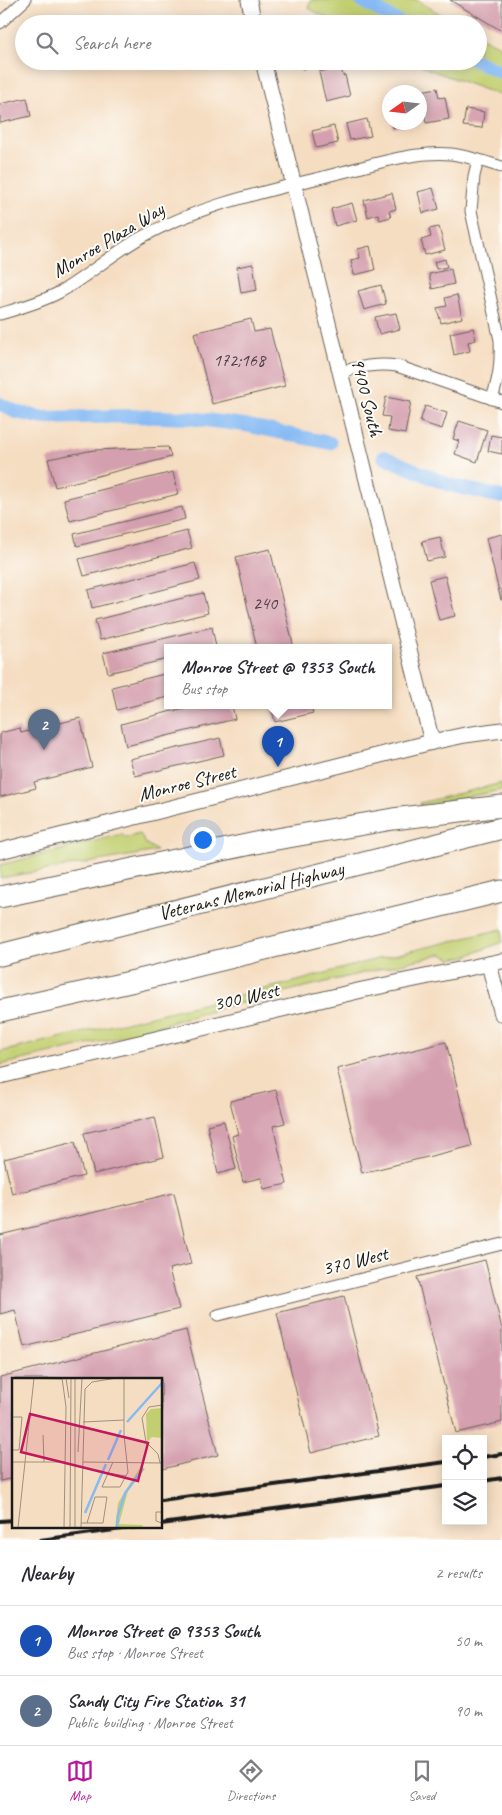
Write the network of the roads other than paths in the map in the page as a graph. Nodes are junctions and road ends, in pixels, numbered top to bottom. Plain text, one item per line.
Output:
1 (26, 0) edge
2 (249, 0) edge
3 (252, 15) edge
4 (0, 23) edge
5 (265, 70) edge
6 (478, 160) junction
7 (502, 167) edge
8 (294, 184) junction
9 (0, 314) edge
10 (340, 372) junction
11 (497, 400) edge
12 (502, 730) edge
13 (432, 742) junction
14 (502, 806) edge
15 (502, 828) edge
16 (0, 851) edge
17 (502, 891) edge
18 (0, 897) edge
19 (73, 938) junction
20 (0, 948) edge
21 (0, 955) edge
22 (496, 962) edge
23 (139, 980) junction
24 (0, 1011) edge
25 (502, 1014) edge
26 (0, 1026) edge
27 (0, 1076) edge
28 (502, 1244) edge
29 (218, 1315) dead end

1 - 4 street
2 - 3 street
5 - 8 street, 9400 South
6 - 7 street, Monroe Plaza Way
6 - 8 street, Monroe Plaza Way
6 - 11 street
8 - 9 street, Monroe Plaza Way
8 - 10 street, 9400 South
10 - 11 street
10 - 13 street, 9400 South
12 - 13 street, Monroe Street
13 - 16 street, Monroe Street
14 - 18 highway
15 - 19 highway, Veterans Memorial Highway
17 - 23 highway
19 - 20 highway
19 - 21 highway, Veterans Memorial Highway
22 - 25 street
22 - 27 street, 300 West
23 - 24 highway
23 - 26 highway
28 - 29 street, 370 West

